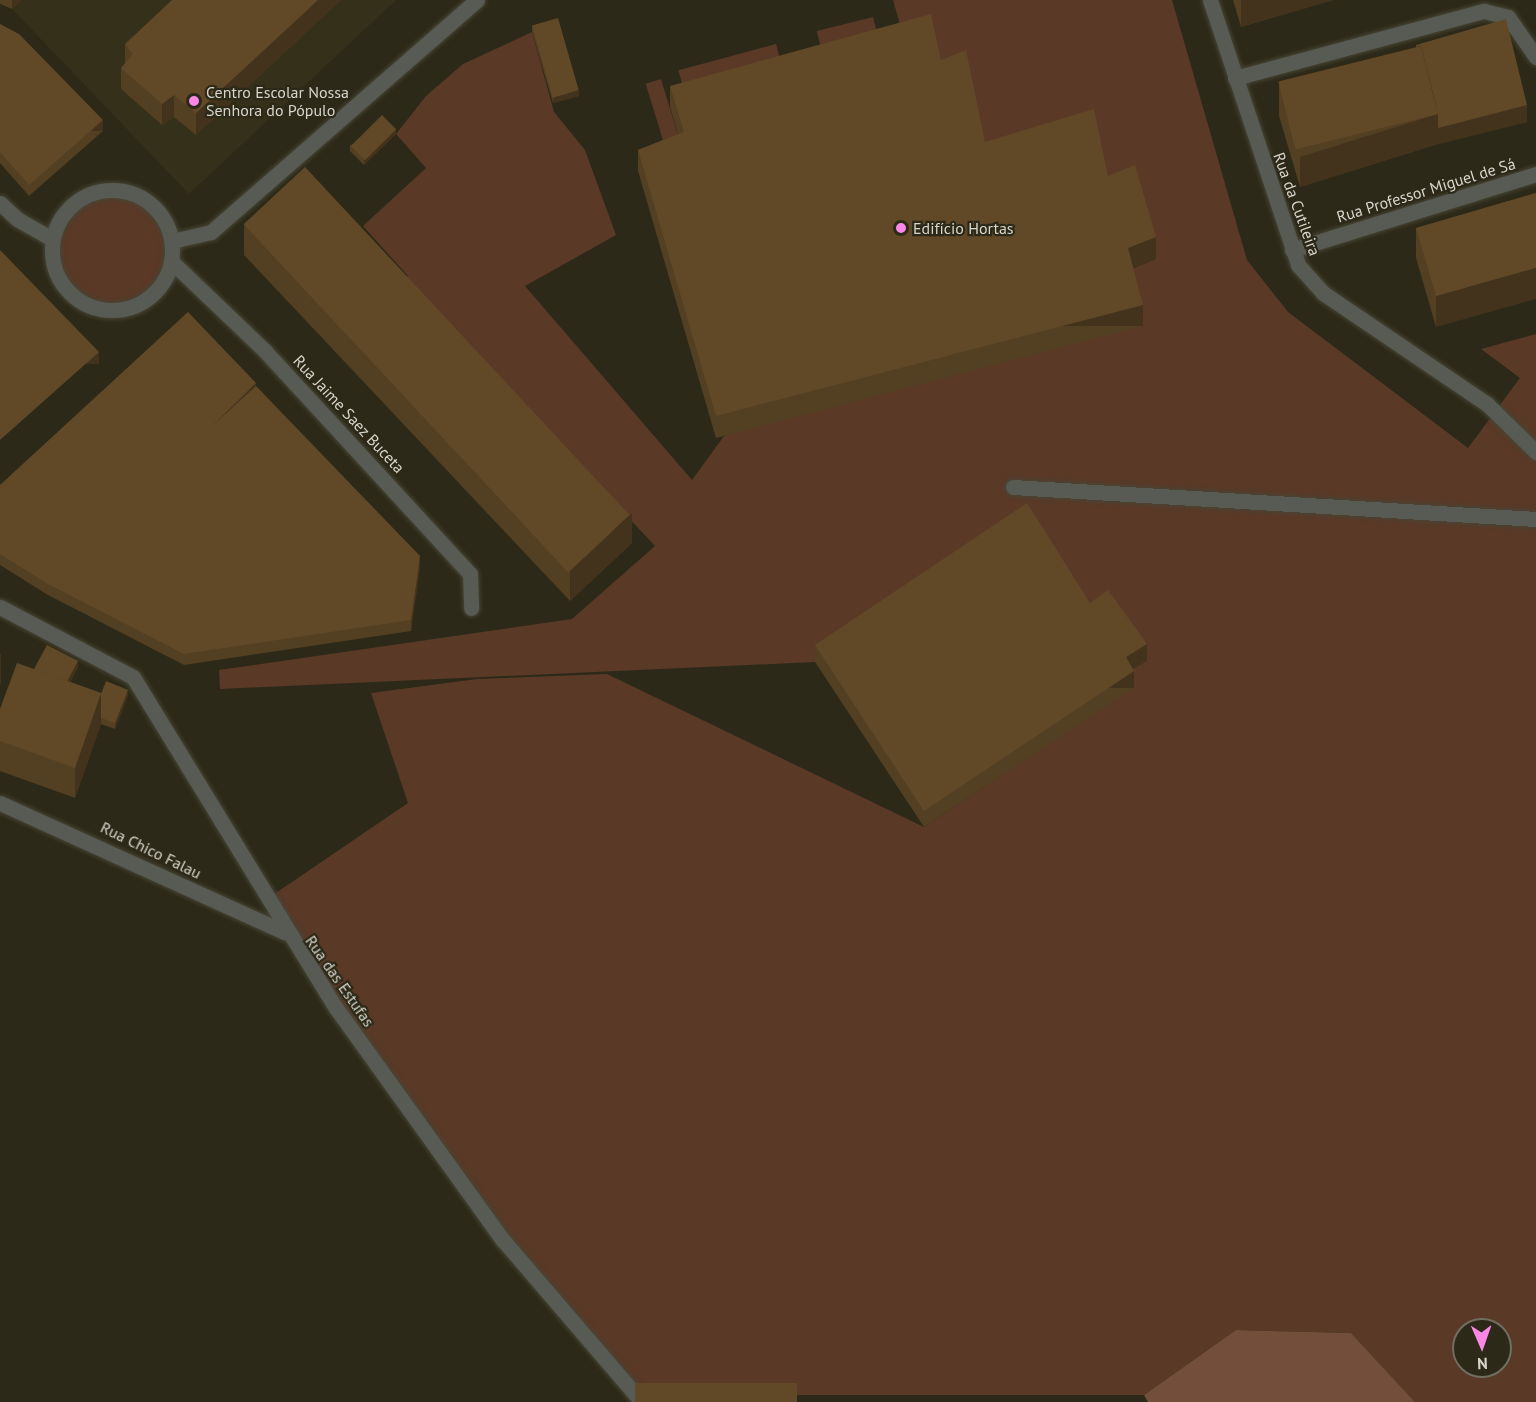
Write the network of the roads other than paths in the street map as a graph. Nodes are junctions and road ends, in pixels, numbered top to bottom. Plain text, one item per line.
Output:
1 (477, 0) edge
2 (1210, 0) edge
3 (1536, 57) edge
4 (1235, 78) junction
5 (1536, 174) edge
6 (0, 203) edge
7 (52, 238) junction
8 (172, 241) junction
9 (1292, 249) junction
10 (172, 262) junction
11 (1536, 452) edge
12 (1013, 487) dead end
13 (1536, 519) edge
14 (0, 606) edge
15 (471, 608) dead end
16 (0, 803) edge
17 (285, 932) junction
18 (642, 1402) edge

1 - 8 street
2 - 4 street, Rua da Cutileira
3 - 4 street
4 - 9 street, Rua da Cutileira
5 - 9 street, Rua Professor Miguel de Sá
6 - 7 street
7 - 8 street
7 - 10 street
8 - 10 street
9 - 11 street, Rua da Cutileira
10 - 15 street, Rua Jaime Saez Buceta
12 - 13 street
14 - 17 street, Rua das Estufas
16 - 17 street, Rua Chico Falau
17 - 18 street, Rua das Estufas

